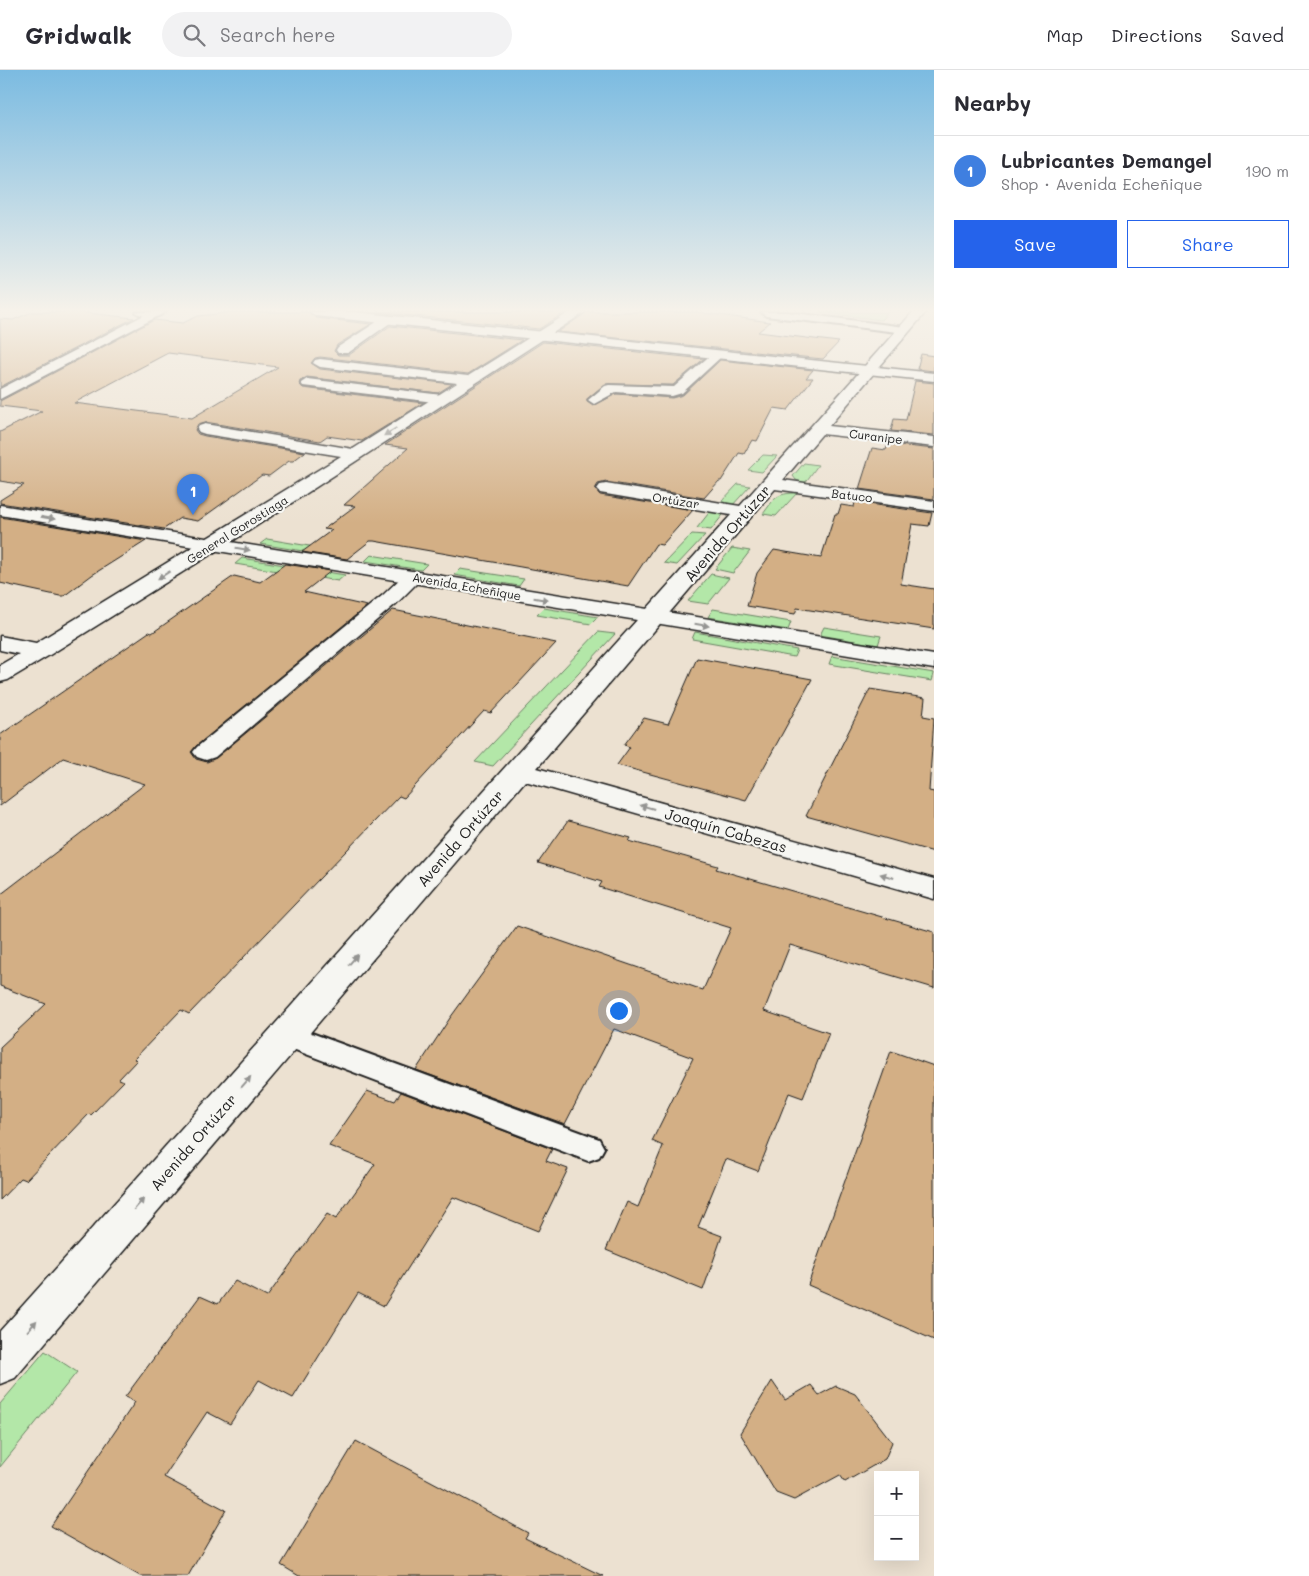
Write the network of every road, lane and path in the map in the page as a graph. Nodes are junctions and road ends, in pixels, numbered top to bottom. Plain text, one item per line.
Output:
1 (25, 382) edge
2 (470, 382) edge
3 (687, 382) edge
4 (859, 382) edge
5 (307, 383) dead end
6 (0, 395) edge
7 (442, 400) junction
8 (594, 400) dead end
9 (205, 429) dead end
10 (818, 429) junction
11 (934, 442) edge
12 (357, 454) junction
13 (770, 483) junction
14 (606, 489) dead end
15 (934, 506) edge
16 (0, 510) edge
17 (746, 512) junction
18 (212, 544) junction
19 (413, 577) junction
20 (653, 617) junction
21 (0, 642) edge
22 (40, 651) junction
23 (934, 662) edge
24 (0, 675) edge
25 (206, 752) dead end
26 (518, 771) junction
27 (934, 889) edge
28 (287, 1035) junction
29 (588, 1148) dead end
30 (0, 1363) edge

1 - 6 street
2 - 7 street, General Gorostiaga
3 - 8 lane
4 - 10 street, Avenida Ortúzar
5 - 7 lane
7 -> 12 street, General Gorostiaga
9 - 12 street
10 - 11 street, Curanipe
10 - 13 street, Avenida Ortúzar
12 - 18 street, General Gorostiaga
13 - 15 street, Batuco
13 - 17 street, Avenida Ortúzar
14 - 17 street, Ortúzar
16 -> 18 street, Avenida Echeñique
17 - 20 street, Avenida Ortúzar
18 -> 19 street, Avenida Echeñique
18 -> 22 street, General Gorostiaga
19 -> 20 street, Avenida Echeñique
19 - 25 street
20 -> 23 street, Avenida Echeñique
20 - 26 street, Avenida Ortúzar
21 - 22 street
22 - 24 street, General Gorostiaga
27 -> 26 street, Joaquín Cabezas
28 -> 26 street, Avenida Ortúzar
28 - 29 lane
30 -> 28 street, Avenida Ortúzar

